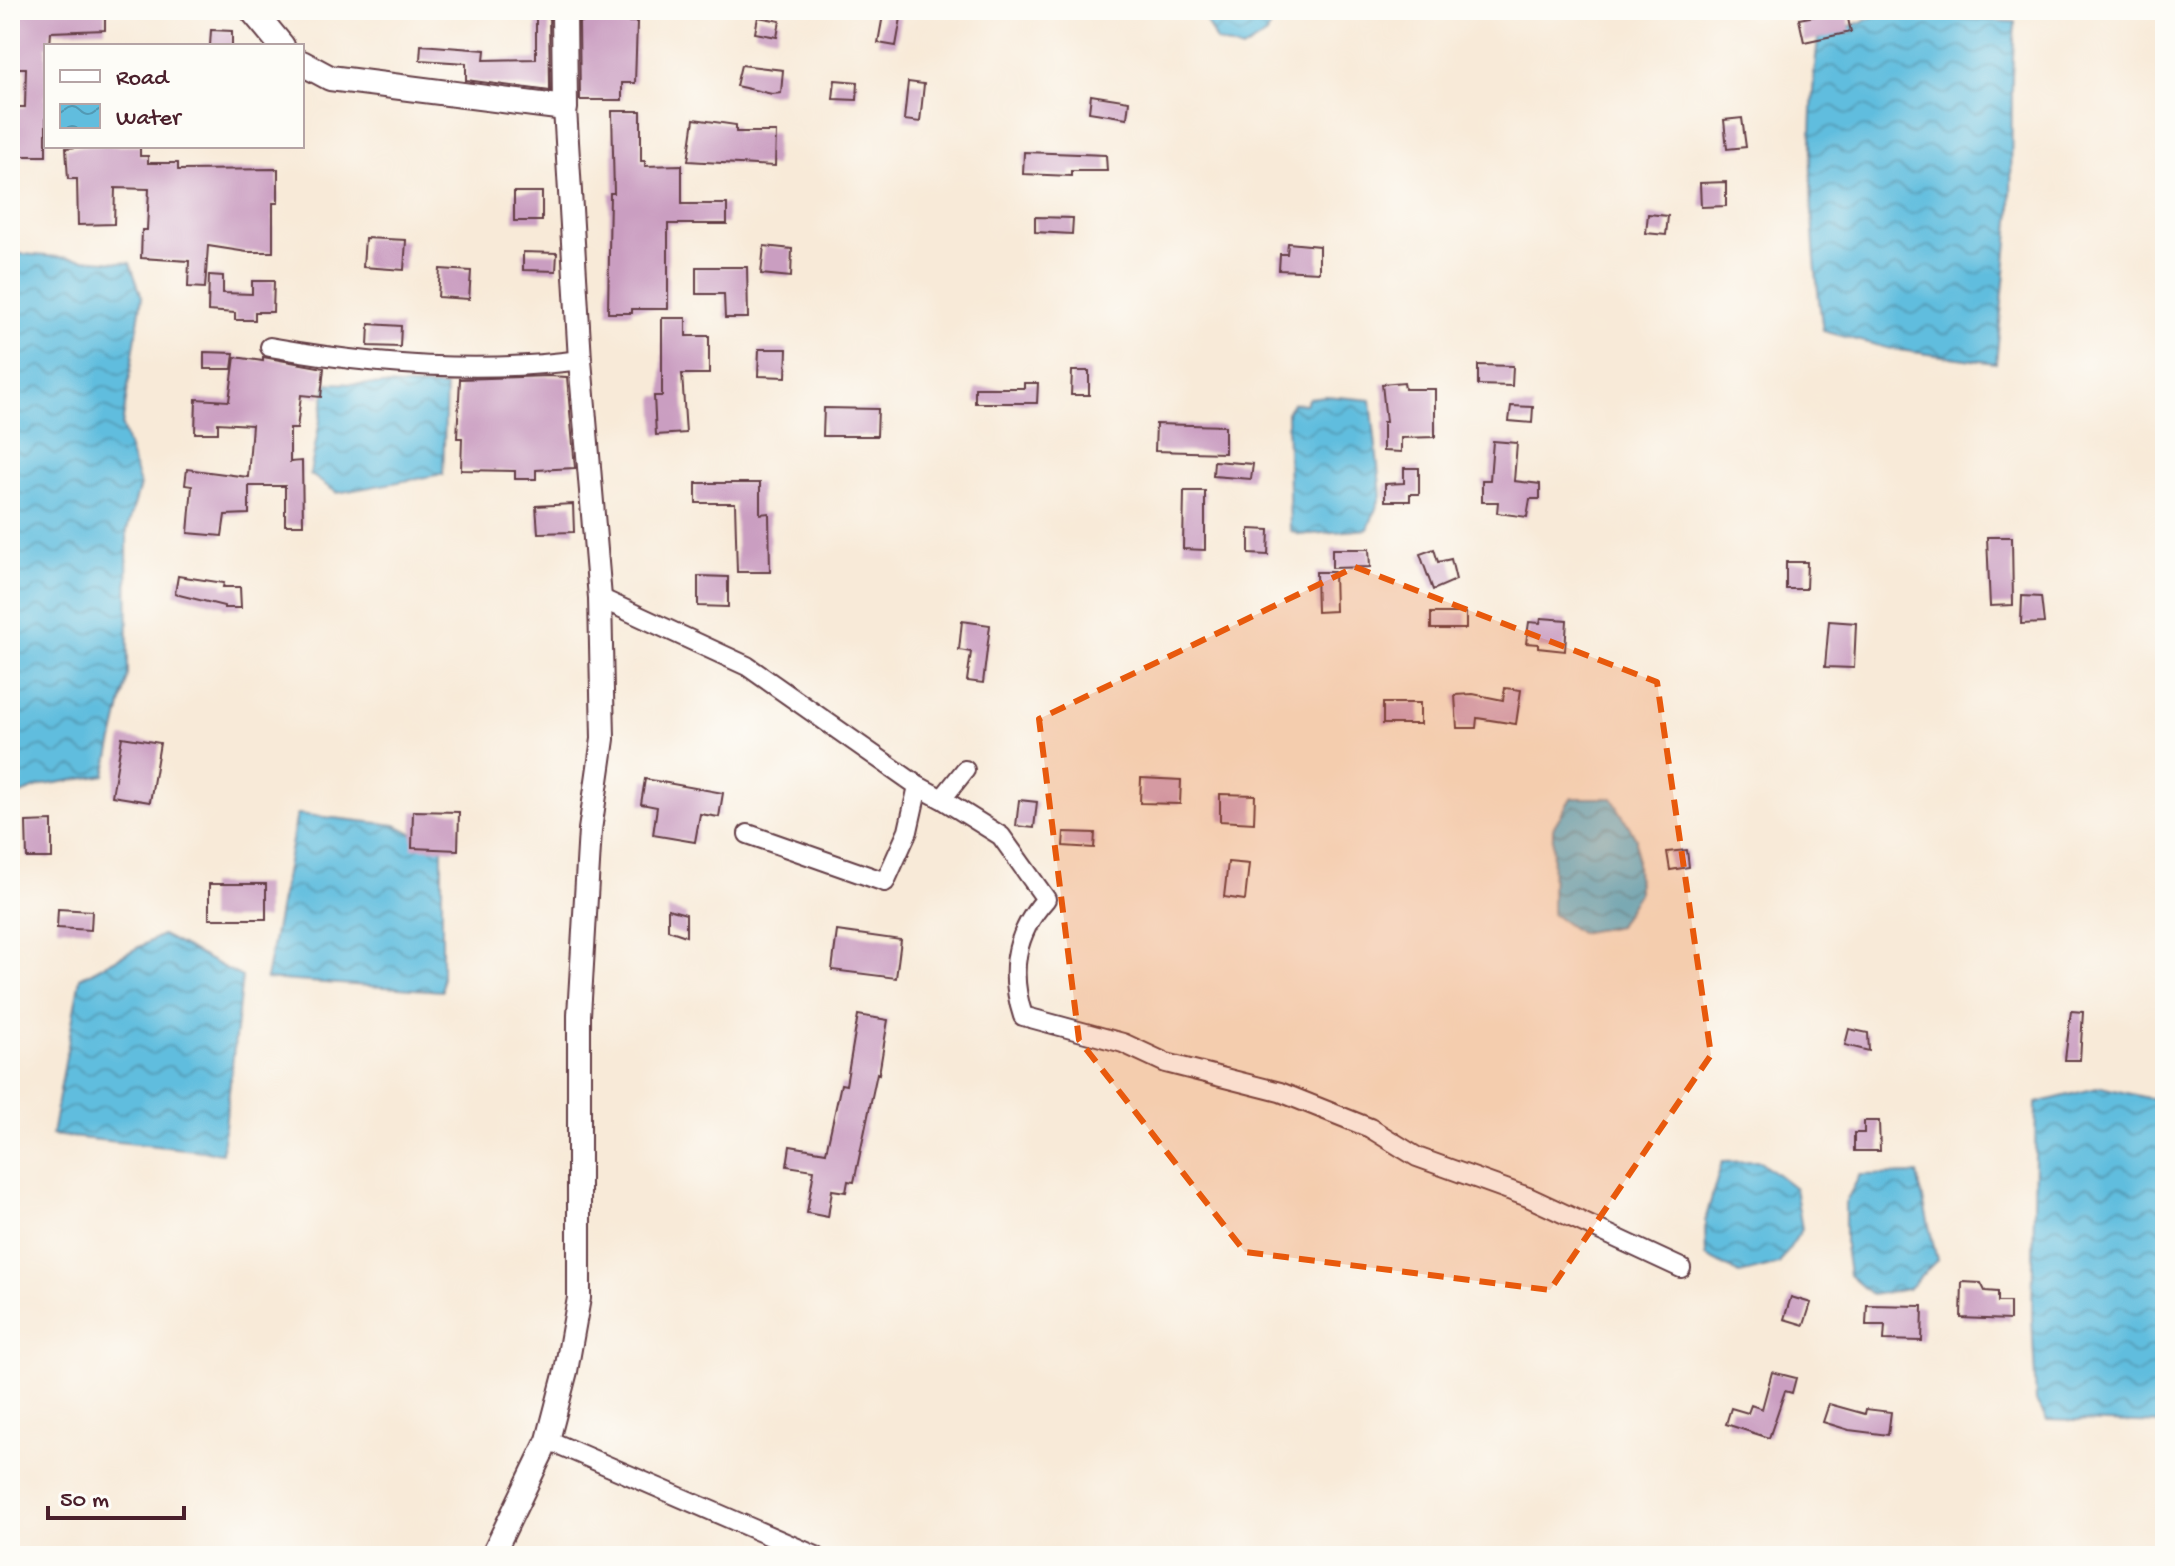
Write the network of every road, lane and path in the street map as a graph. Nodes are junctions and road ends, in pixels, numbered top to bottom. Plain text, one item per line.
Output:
1 (252, 10) edge
2 (564, 10) edge
3 (280, 44) edge
4 (304, 64) edge
5 (565, 108) junction
6 (270, 347) dead end
7 (580, 360) junction
8 (600, 598) junction
9 (965, 770) dead end
10 (918, 786) junction
11 (942, 799) junction
12 (748, 834) dead end
13 (1681, 1268) dead end
14 (548, 1440) junction
15 (492, 1556) edge
16 (816, 1556) edge

1 - 3 main road
2 - 5 main road
4 - 5 main road
5 - 7 street
6 - 7 street
7 - 8 street
8 - 10 street
8 - 14 street
9 - 11 street
10 - 11 street
10 - 12 street
11 - 13 street
14 - 15 street
14 - 16 street

